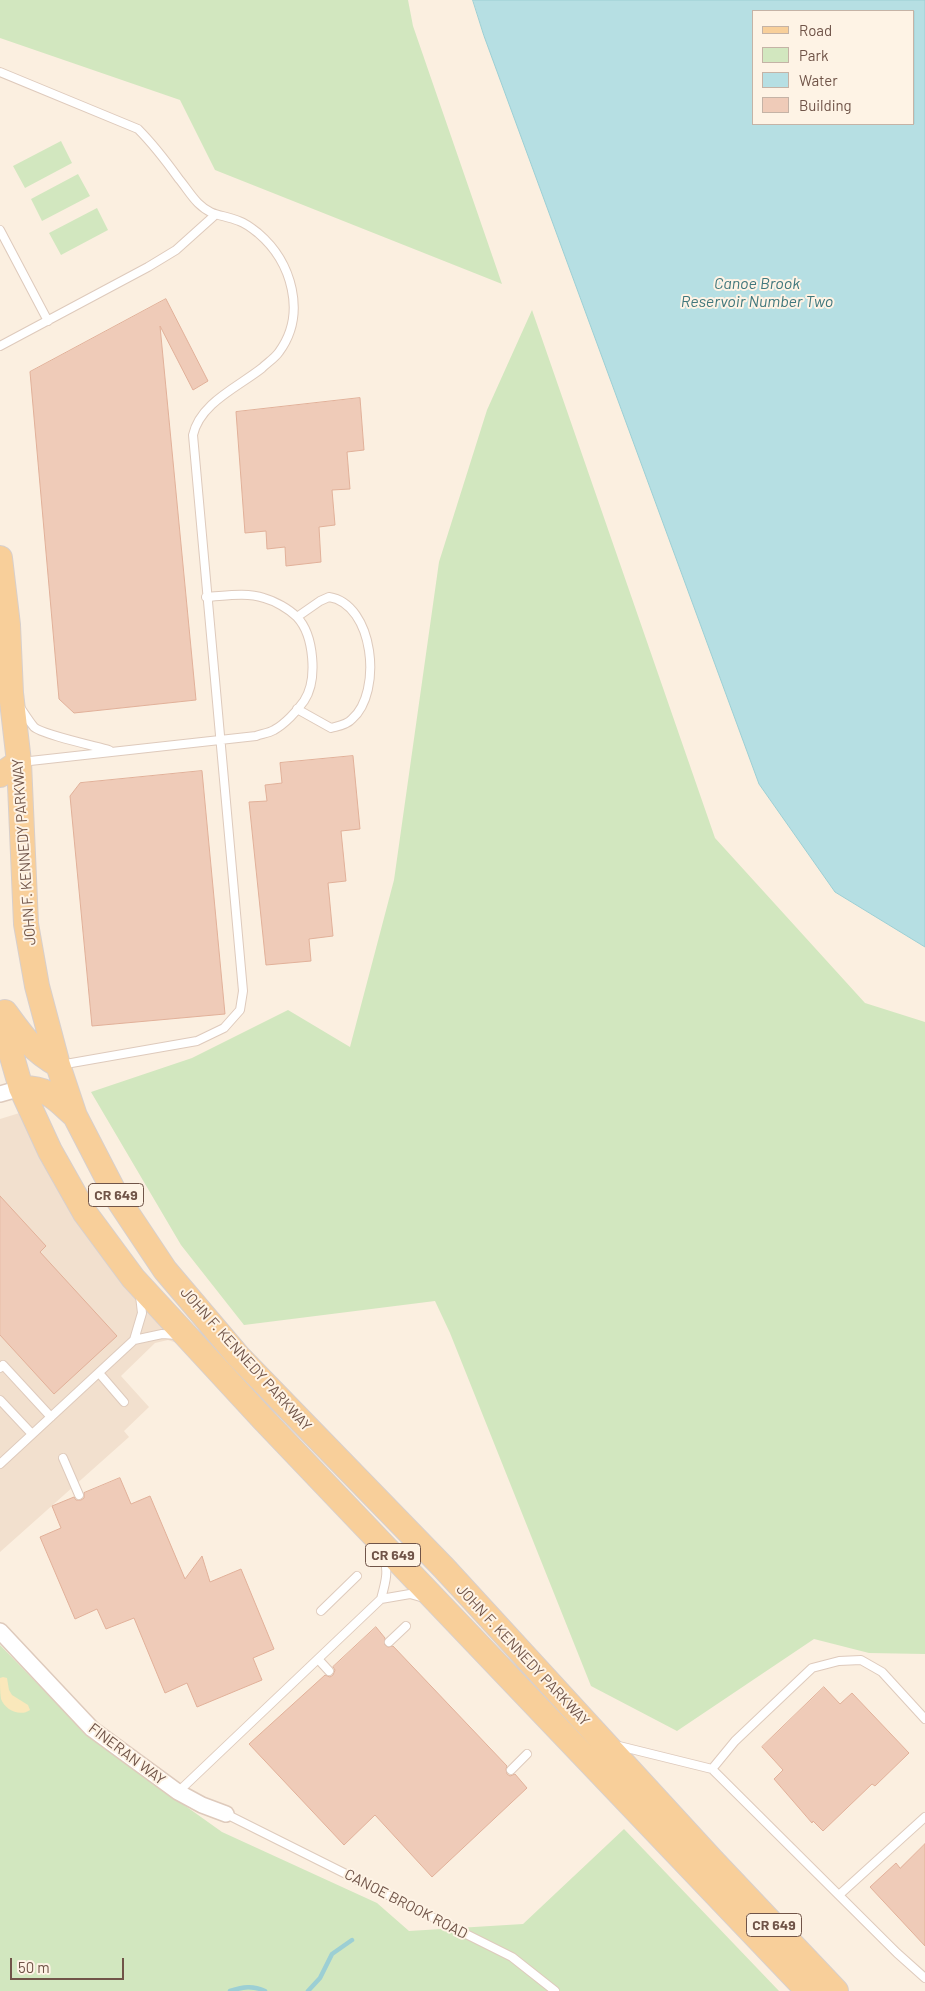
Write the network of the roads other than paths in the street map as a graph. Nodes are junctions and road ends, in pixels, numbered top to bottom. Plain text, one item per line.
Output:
1 (0, 72) edge
2 (215, 215) junction
3 (0, 230) edge
4 (48, 321) junction
5 (2, 344) edge
6 (0, 558) edge
7 (206, 597) junction
8 (297, 617) junction
9 (6, 701) edge
10 (298, 709) junction
11 (219, 739) junction
12 (114, 752) junction
13 (9, 769) edge
14 (0, 1005) edge
15 (0, 1015) edge
16 (58, 1065) junction
17 (10, 1091) edge
18 (75, 1116) junction
19 (139, 1284) junction
20 (187, 1336) junction
21 (134, 1340) junction
22 (0, 1368) edge
23 (99, 1373) junction
24 (0, 1400) edge
25 (124, 1402) dead end
26 (51, 1417) junction
27 (32, 1434) junction
28 (63, 1458) dead end
29 (0, 1464) edge
30 (79, 1495) dead end
31 (375, 1537) junction
32 (357, 1576) dead end
33 (381, 1599) junction
34 (440, 1604) junction
35 (321, 1611) dead end
36 (406, 1626) dead end
37 (0, 1631) edge
38 (389, 1642) dead end
39 (318, 1659) junction
40 (329, 1671) dead end
41 (925, 1719) edge
42 (603, 1741) junction
43 (527, 1754) dead end
44 (712, 1769) junction
45 (511, 1770) dead end
46 (178, 1792) junction
47 (226, 1814) joint
48 (925, 1817) edge
49 (839, 1895) junction
50 (925, 1978) edge
51 (556, 1991) edge
52 (808, 1991) edge
53 (836, 1991) edge

1 - 2 lane
2 - 4 lane
2 - 7 lane
3 - 4 lane
4 - 5 lane
6 - 9 main road, JOHN F. KENNEDY PARKWAY / CR 649
7 - 8 lane
7 - 11 lane
8 - 10 lane
8 - 10 lane
9 - 12 lane
9 - 13 main road, JOHN F. KENNEDY PARKWAY / CR 649
10 - 11 lane
11 - 12 lane
11 - 16 lane
12 - 13 lane
13 - 16 main road, JOHN F. KENNEDY PARKWAY / CR 649
14 - 16 main road
15 - 17 main road, JOHN F. KENNEDY PARKWAY / CR 649
16 - 18 main road, JOHN F. KENNEDY PARKWAY / CR 649
17 - 18 main road
17 - 19 main road, JOHN F. KENNEDY PARKWAY / CR 649
18 - 42 main road, JOHN F. KENNEDY PARKWAY / CR 649
19 - 20 main road, JOHN F. KENNEDY PARKWAY / CR 649
19 - 21 lane
20 - 21 lane
20 - 31 main road, JOHN F. KENNEDY PARKWAY / CR 649
21 - 23 lane
22 - 26 lane
23 - 25 lane
23 - 26 lane
24 - 27 lane
26 - 27 lane
27 - 29 lane
28 - 30 lane
31 - 33 lane
31 - 34 main road, JOHN F. KENNEDY PARKWAY / CR 649
32 - 35 lane
33 - 34 lane
33 - 39 lane
34 - 52 main road, JOHN F. KENNEDY PARKWAY / CR 649
36 - 38 lane
37 - 46 street, FINERAN WAY
39 - 40 lane
39 - 46 lane
41 - 44 lane
42 - 44 lane
42 - 53 main road, JOHN F. KENNEDY PARKWAY / CR 649
43 - 45 lane
44 - 49 lane
46 - 47 street, FINERAN WAY
47 - 51 lane, CANOE BROOK ROAD
48 - 49 lane
49 - 50 lane

